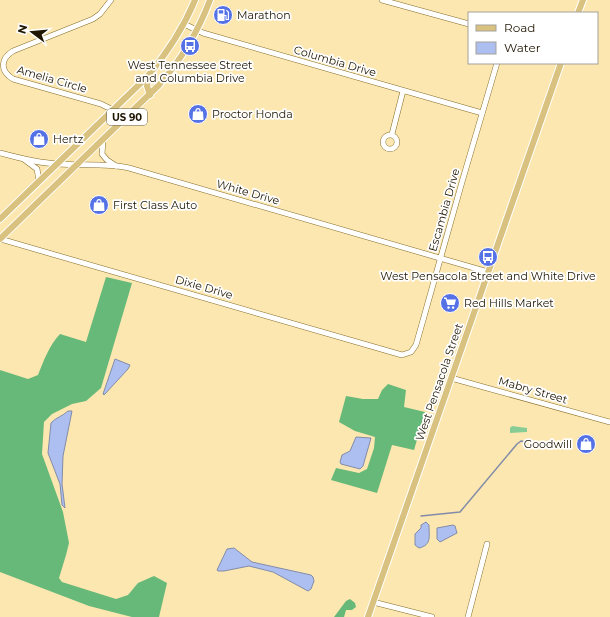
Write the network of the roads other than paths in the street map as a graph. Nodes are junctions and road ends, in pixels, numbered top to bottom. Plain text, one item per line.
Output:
1 (111, 0) edge
2 (195, 0) edge
3 (210, 0) edge
4 (382, 0) edge
5 (583, 0) edge
6 (578, 12) edge
7 (184, 24) junction
8 (468, 24) edge
9 (196, 30) junction
10 (497, 64) edge
11 (561, 64) edge
12 (149, 75) junction
13 (403, 91) junction
14 (150, 95) junction
15 (113, 110) junction
16 (482, 113) junction
17 (392, 134) dead end
18 (103, 140) junction
19 (0, 153) edge
20 (24, 160) junction
21 (57, 164) junction
22 (77, 165) junction
23 (117, 166) junction
24 (40, 181) junction
25 (0, 219) edge
26 (0, 239) edge
27 (441, 258) junction
28 (488, 272) junction
29 (402, 355) joint
30 (451, 378) junction
31 (610, 422) edge
32 (487, 544) dead end
33 (373, 602) junction
34 (368, 617) edge
35 (432, 617) edge
36 (468, 617) edge

1 - 15 street, Amelia Circle
2 - 7 main road, US 90
3 - 9 main road, US 90
4 - 8 street
5 - 6 main road
7 - 9 street, Columbia Drive
7 - 12 main road, US 90
9 - 13 street, Columbia Drive
9 - 14 main road, US 90
10 - 16 street, Escambia Drive
11 - 28 main road, West Pensacola Street
12 - 14 main road
12 - 15 main road, US 90
13 - 16 street, Columbia Drive
13 - 17 street
14 - 18 main road, US 90
15 - 21 main road, US 90
16 - 27 street, Escambia Drive
18 - 22 main road, US 90
18 - 23 street
19 - 20 street, White Drive
20 - 21 street, White Drive
20 - 24 street
21 - 22 street, White Drive
21 - 24 main road, US 90
22 - 23 street, White Drive
22 - 26 main road, US 90
23 - 27 street, White Drive
24 - 25 main road, US 90
26 - 29 street, Dixie Drive
27 - 28 street, White Drive
27 - 29 street, Escambia Drive
28 - 30 main road, West Pensacola Street
30 - 31 street, Mabry Street
30 - 33 main road, West Pensacola Street
32 - 36 street
33 - 34 main road, West Pensacola Street
33 - 35 street

